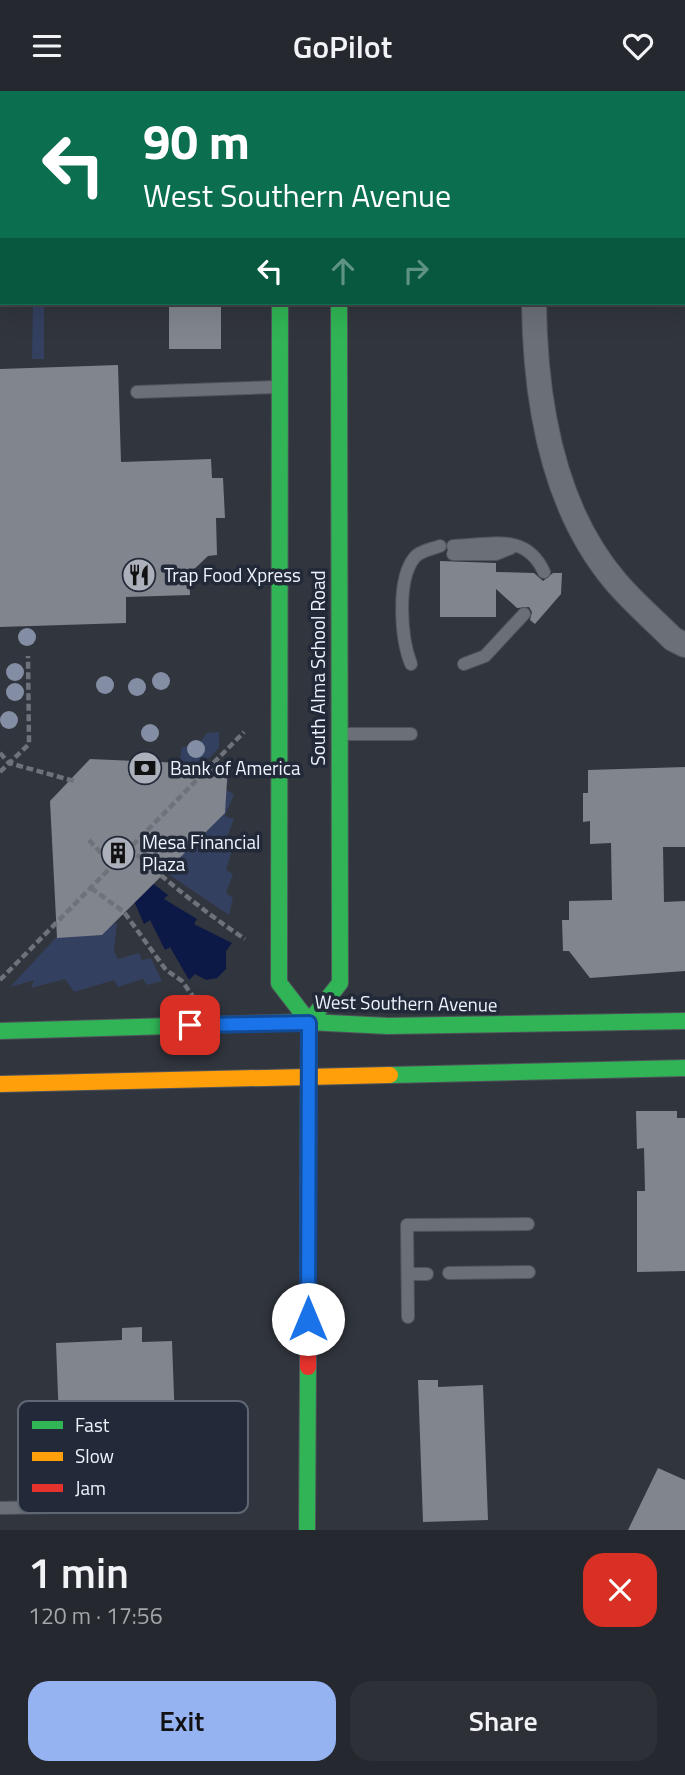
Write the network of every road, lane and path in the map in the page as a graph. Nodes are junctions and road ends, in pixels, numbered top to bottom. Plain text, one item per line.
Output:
1 (280, 305) edge
2 (339, 305) edge
3 (534, 305) edge
4 (280, 387) junction
5 (137, 392) dead end
6 (544, 572) dead end
7 (524, 614) dead end
8 (685, 645) edge
9 (28, 656) dead end
10 (411, 664) dead end
11 (464, 664) dead end
12 (244, 732) dead end
13 (339, 734) junction
14 (411, 734) dead end
15 (0, 753) edge
16 (9, 763) junction
17 (0, 772) edge
18 (74, 781) dead end
19 (89, 841) dead end
20 (129, 848) junction
21 (112, 865) junction
22 (90, 888) junction
23 (245, 939) dead end
24 (0, 980) edge
25 (197, 1003) dead end
26 (685, 1021) edge
27 (309, 1023) junction
28 (0, 1031) edge
29 (685, 1068) edge
30 (309, 1076) junction
31 (0, 1084) edge
32 (528, 1224) dead end
33 (529, 1272) dead end
34 (449, 1273) dead end
35 (408, 1274) junction
36 (427, 1274) dead end
37 (408, 1317) dead end
38 (0, 1508) edge
39 (18, 1508) edge
40 (307, 1530) edge

1 - 4 main road, South Alma School Road
2 - 13 main road, South Alma School Road
3 - 8 street
4 - 5 lane
4 - 27 main road, South Alma School Road
6 - 10 lane
7 - 11 lane
9 - 16 path
12 - 20 path
13 - 14 lane
13 - 27 main road, South Alma School Road
15 - 16 path
16 - 17 path
16 - 18 path
19 - 21 path
20 - 21 path
20 - 23 path
21 - 22 path
22 - 24 path
22 - 25 path
26 - 27 main road, West Southern Avenue
27 - 28 main road, West Southern Avenue
27 - 30 main road
29 - 30 main road
30 - 31 main road
30 - 40 main road
32 - 35 lane
33 - 34 lane
35 - 36 lane
35 - 37 lane
38 - 39 lane

